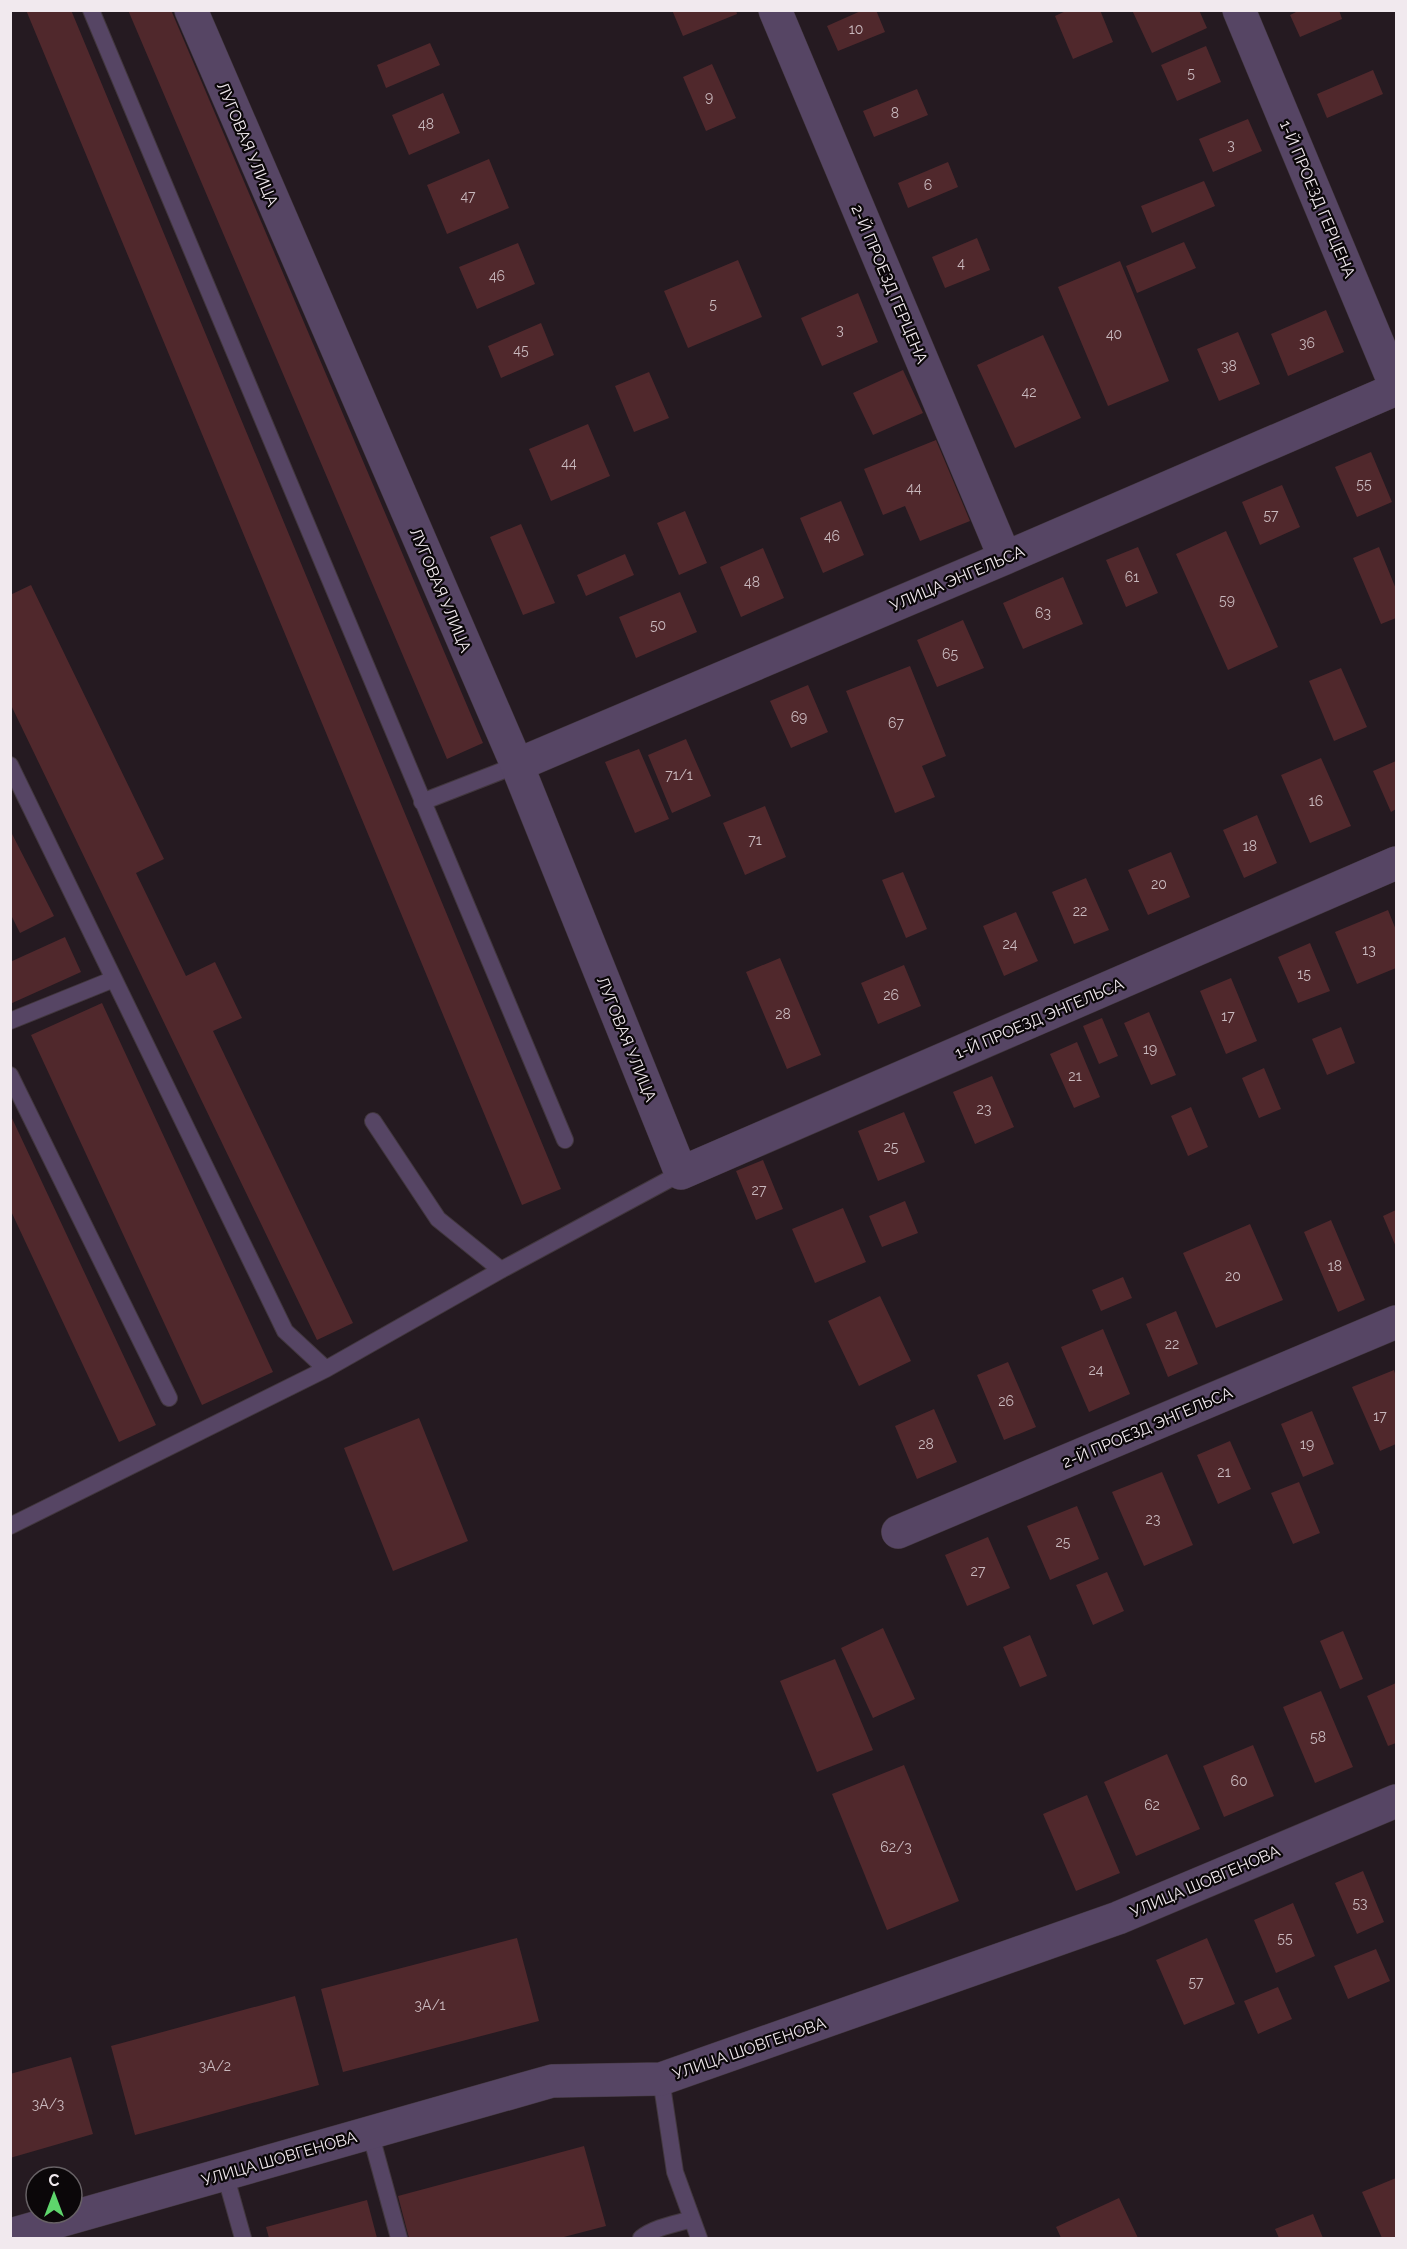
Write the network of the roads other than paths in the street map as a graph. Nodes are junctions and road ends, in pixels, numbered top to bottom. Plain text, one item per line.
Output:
1 (91, 10) edge
2 (191, 10) edge
3 (775, 10) edge
4 (1239, 10) edge
5 (1396, 388) edge
6 (1005, 558) junction
7 (10, 765) edge
8 (517, 765) junction
9 (422, 802) junction
10 (1396, 863) edge
11 (114, 979) junction
12 (10, 1021) edge
13 (10, 1075) edge
14 (373, 1121) dead end
15 (565, 1140) dead end
16 (681, 1173) junction
17 (501, 1270) junction
18 (1396, 1322) edge
19 (326, 1369) junction
20 (169, 1398) dead end
21 (10, 1526) edge
22 (898, 1532) dead end
23 (1396, 1801) edge
24 (661, 2079) junction
25 (370, 2132) junction
26 (225, 2174) junction
27 (692, 2219) junction
28 (10, 2235) edge
29 (243, 2238) edge
30 (399, 2238) edge
31 (641, 2238) edge
32 (699, 2238) edge

1 - 9 lane
2 - 8 street, ЛУГОВАЯ УЛИЦА
3 - 6 street, 2-Й ПРОЕЗД ГЕРЦЕНА
4 - 5 street, 1-Й ПРОЕЗД ГЕРЦЕНА
5 - 6 street, УЛИЦА ЭНГЕЛЬСА
6 - 8 street, УЛИЦА ЭНГЕЛЬСА
7 - 11 lane
8 - 9 lane
8 - 16 street, ЛУГОВАЯ УЛИЦА
9 - 15 lane
10 - 16 street, 1-Й ПРОЕЗД ЭНГЕЛЬСА
11 - 12 lane
11 - 19 lane
13 - 20 lane
14 - 17 lane
16 - 17 lane
17 - 19 lane
18 - 22 street, 2-Й ПРОЕЗД ЭНГЕЛЬСА
19 - 21 lane
23 - 24 street, УЛИЦА ШОВГЕНОВА
24 - 25 street, УЛИЦА ШОВГЕНОВА
24 - 27 lane
25 - 26 street, УЛИЦА ШОВГЕНОВА
25 - 30 lane
26 - 28 street, УЛИЦА ШОВГЕНОВА
26 - 29 lane
27 - 31 lane
27 - 32 lane

